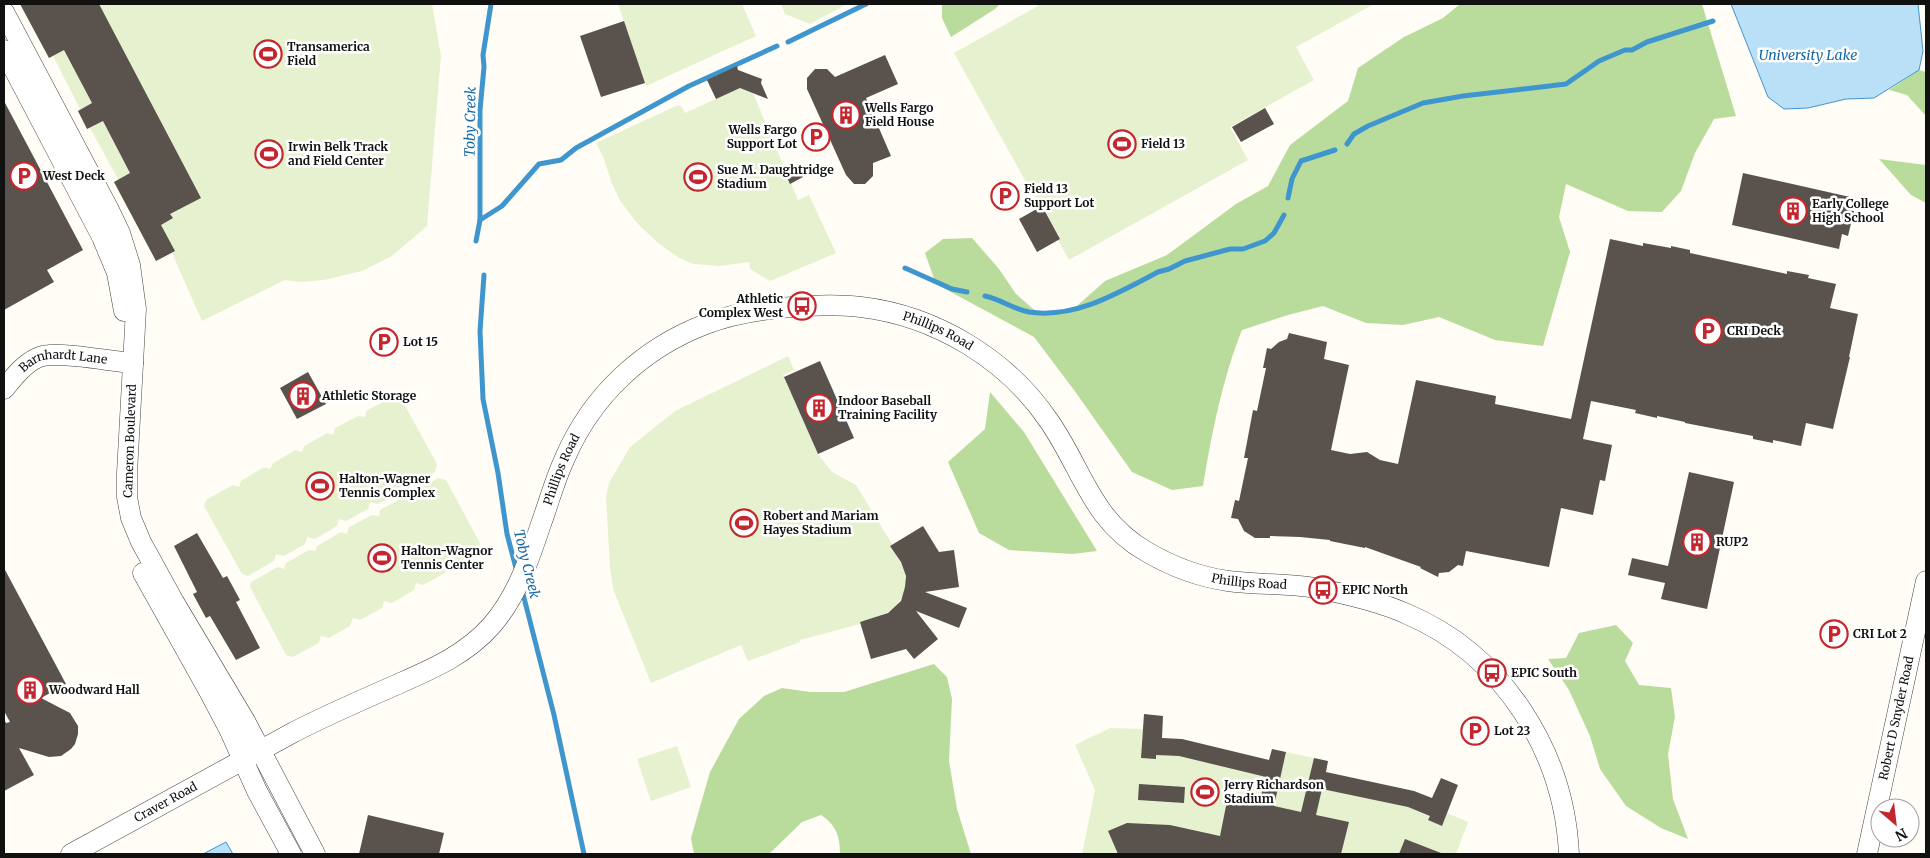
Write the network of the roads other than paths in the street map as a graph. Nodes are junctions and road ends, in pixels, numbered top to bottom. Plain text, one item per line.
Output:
1 (4, 12) edge
2 (4, 50) edge
3 (128, 363) junction
4 (4, 390) edge
5 (1926, 581) edge
6 (260, 750) junction
7 (243, 760) junction
8 (71, 854) edge
9 (291, 854) edge
10 (315, 854) edge
11 (1569, 854) edge
12 (1867, 854) edge

1 - 3 street, Cameron Boulevard
2 - 3 street, Cameron Boulevard
3 - 4 street, Barnhardt Lane
3 - 6 street, Cameron Boulevard
3 - 7 street, Cameron Boulevard
5 - 12 street, Robert D Snyder Road
6 - 7 street, Craver Road
6 - 10 street, Cameron Boulevard
6 - 11 street, Phillips Road
7 - 8 street, Craver Road
7 - 9 street, Cameron Boulevard

